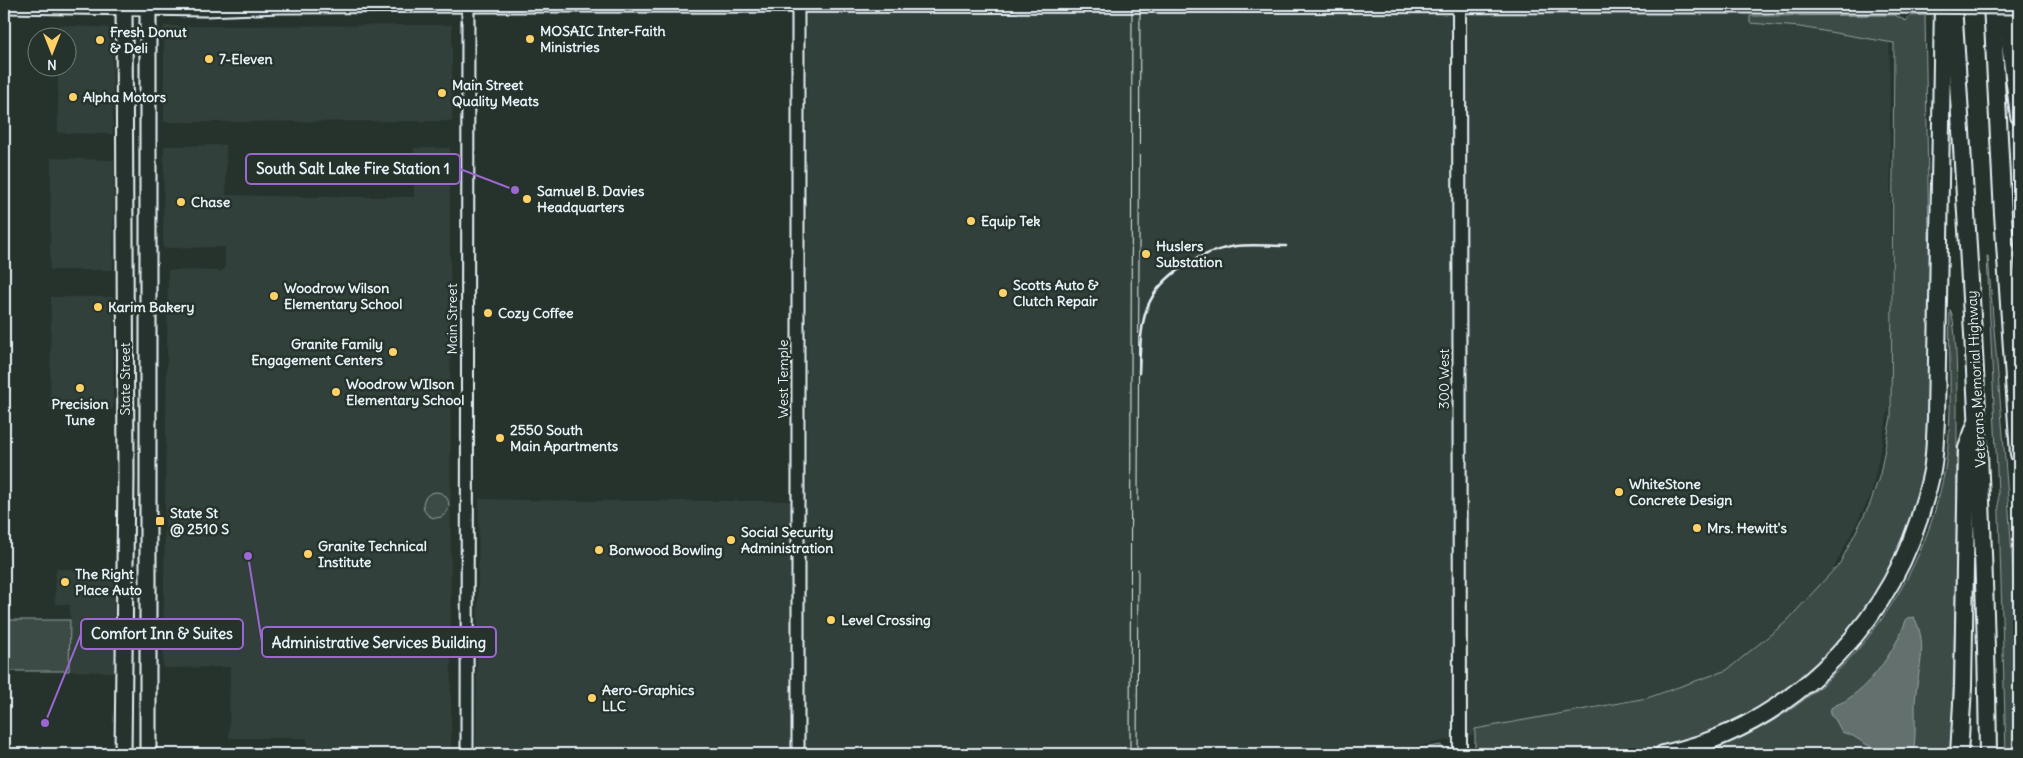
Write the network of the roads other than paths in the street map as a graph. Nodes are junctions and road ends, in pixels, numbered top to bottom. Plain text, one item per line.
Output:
1 (1942, 4) edge
2 (1953, 4) edge
3 (1992, 4) edge
4 (2005, 4) edge
5 (468, 5) edge
6 (798, 5) edge
7 (1458, 5) edge
8 (4, 7) edge
9 (124, 7) edge
10 (148, 7) edge
11 (2019, 8) edge
12 (2019, 116) edge
13 (2003, 214) junction
14 (2019, 325) edge
15 (1978, 417) junction
16 (2019, 454) edge
17 (123, 754) edge
18 (148, 754) edge
19 (467, 754) edge
20 (798, 754) edge
21 (1460, 754) edge
22 (1663, 754) edge
23 (1959, 754) edge
24 (1988, 754) edge

1 - 22 highway
2 - 15 highway, Veterans Memorial Highway
3 - 13 highway
4 - 12 highway
5 - 6 street
5 - 10 street
5 - 19 street, Main Street
6 - 7 street
6 - 20 street, West Temple
7 - 11 street, bridge
7 - 21 main road, 300 West
8 - 9 street
9 - 10 street
9 - 17 main road, State Street
10 - 18 main road, State Street
13 - 14 highway
13 - 16 highway
15 - 23 highway
15 - 24 highway, Veterans Memorial Highway

